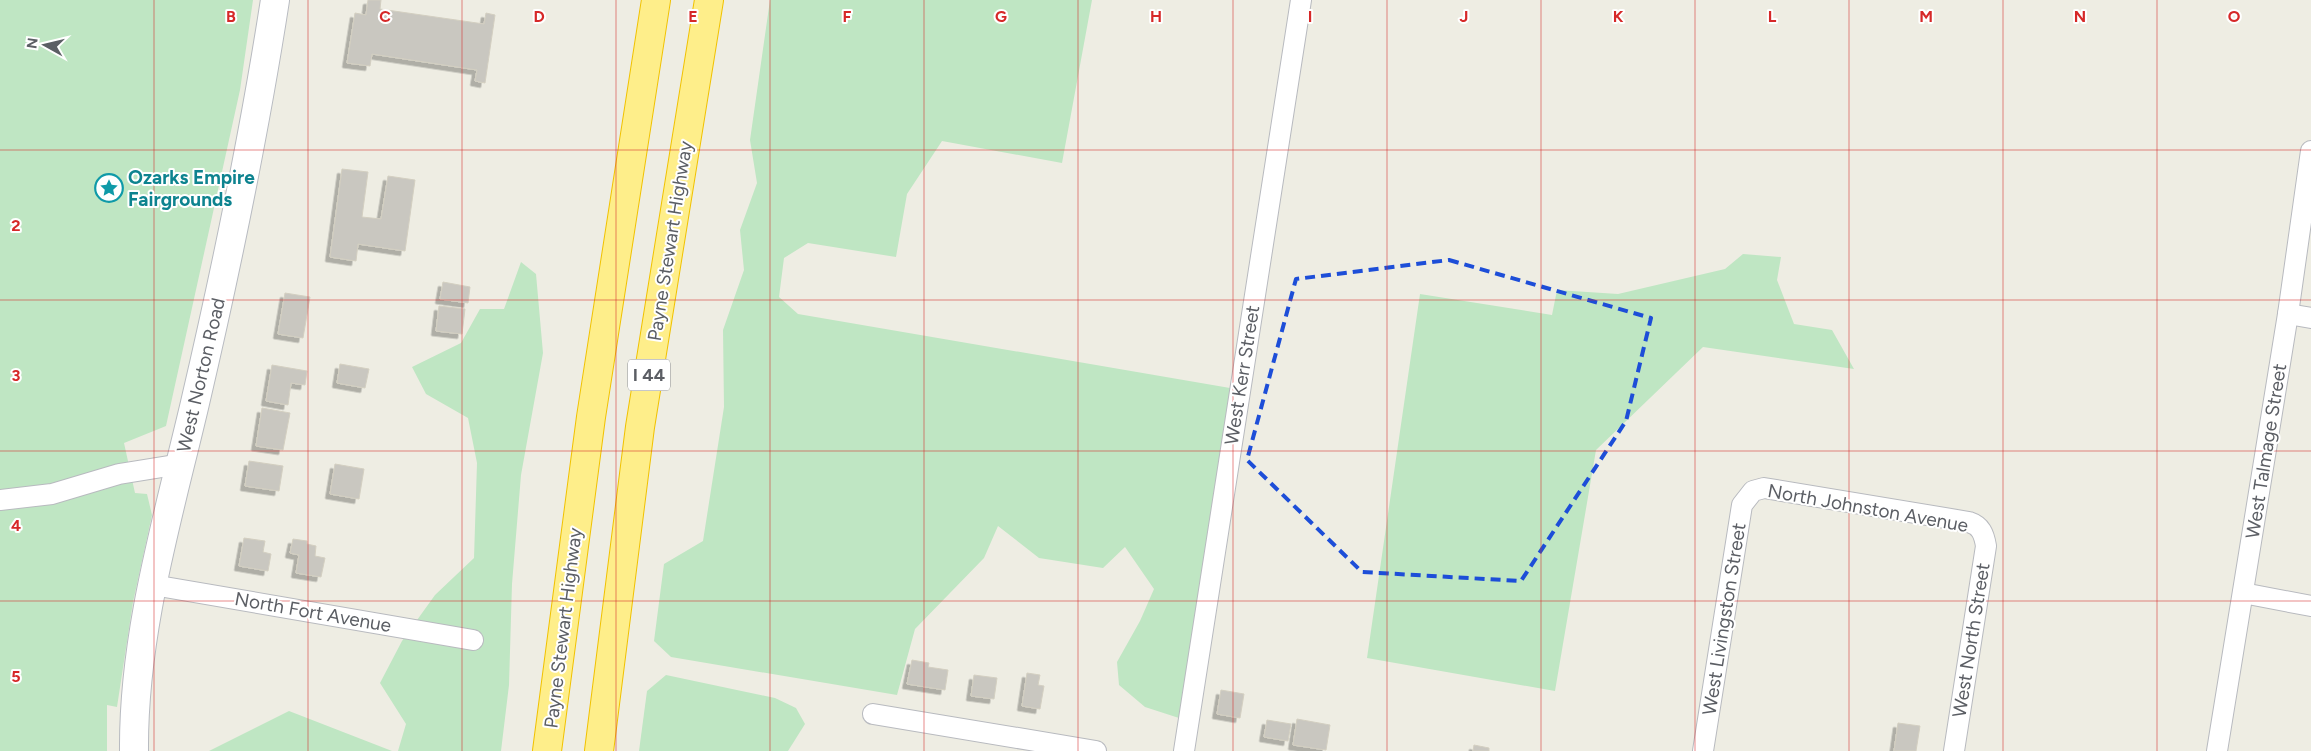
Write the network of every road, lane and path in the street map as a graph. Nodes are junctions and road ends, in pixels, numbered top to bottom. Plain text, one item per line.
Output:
1 (274, 0) edge
2 (656, 0) edge
3 (709, 0) edge
4 (1301, 0) edge
5 (2311, 151) edge
6 (2288, 314) junction
7 (2311, 318) edge
8 (181, 464) junction
9 (1753, 490) joint
10 (0, 500) edge
11 (1981, 530) joint
12 (153, 584) junction
13 (2243, 593) junction
14 (2311, 606) edge
15 (473, 640) dead end
16 (873, 714) dead end
17 (134, 751) edge
18 (548, 751) edge
19 (599, 751) edge
20 (1096, 751) edge
21 (1184, 751) edge
22 (1703, 751) edge
23 (1954, 751) edge
24 (2217, 751) edge

1 - 8 main road, West Norton Road
2 - 18 highway, Payne Stewart Highway / I 44
3 - 19 highway, Payne Stewart Highway / I 44
4 - 21 street, West Kerr Street
5 - 6 street, West Talmage Street
6 - 7 street
6 - 13 street, West Talmage Street
8 - 10 street
8 - 12 main road, West Norton Road
9 - 11 street, North Johnston Avenue
9 - 22 street, West Livingston Street
11 - 23 street, West North Street
12 - 15 street, North Fort Avenue
12 - 17 main road, West Norton Road
13 - 14 street
13 - 24 street, West Talmage Street
16 - 20 street

